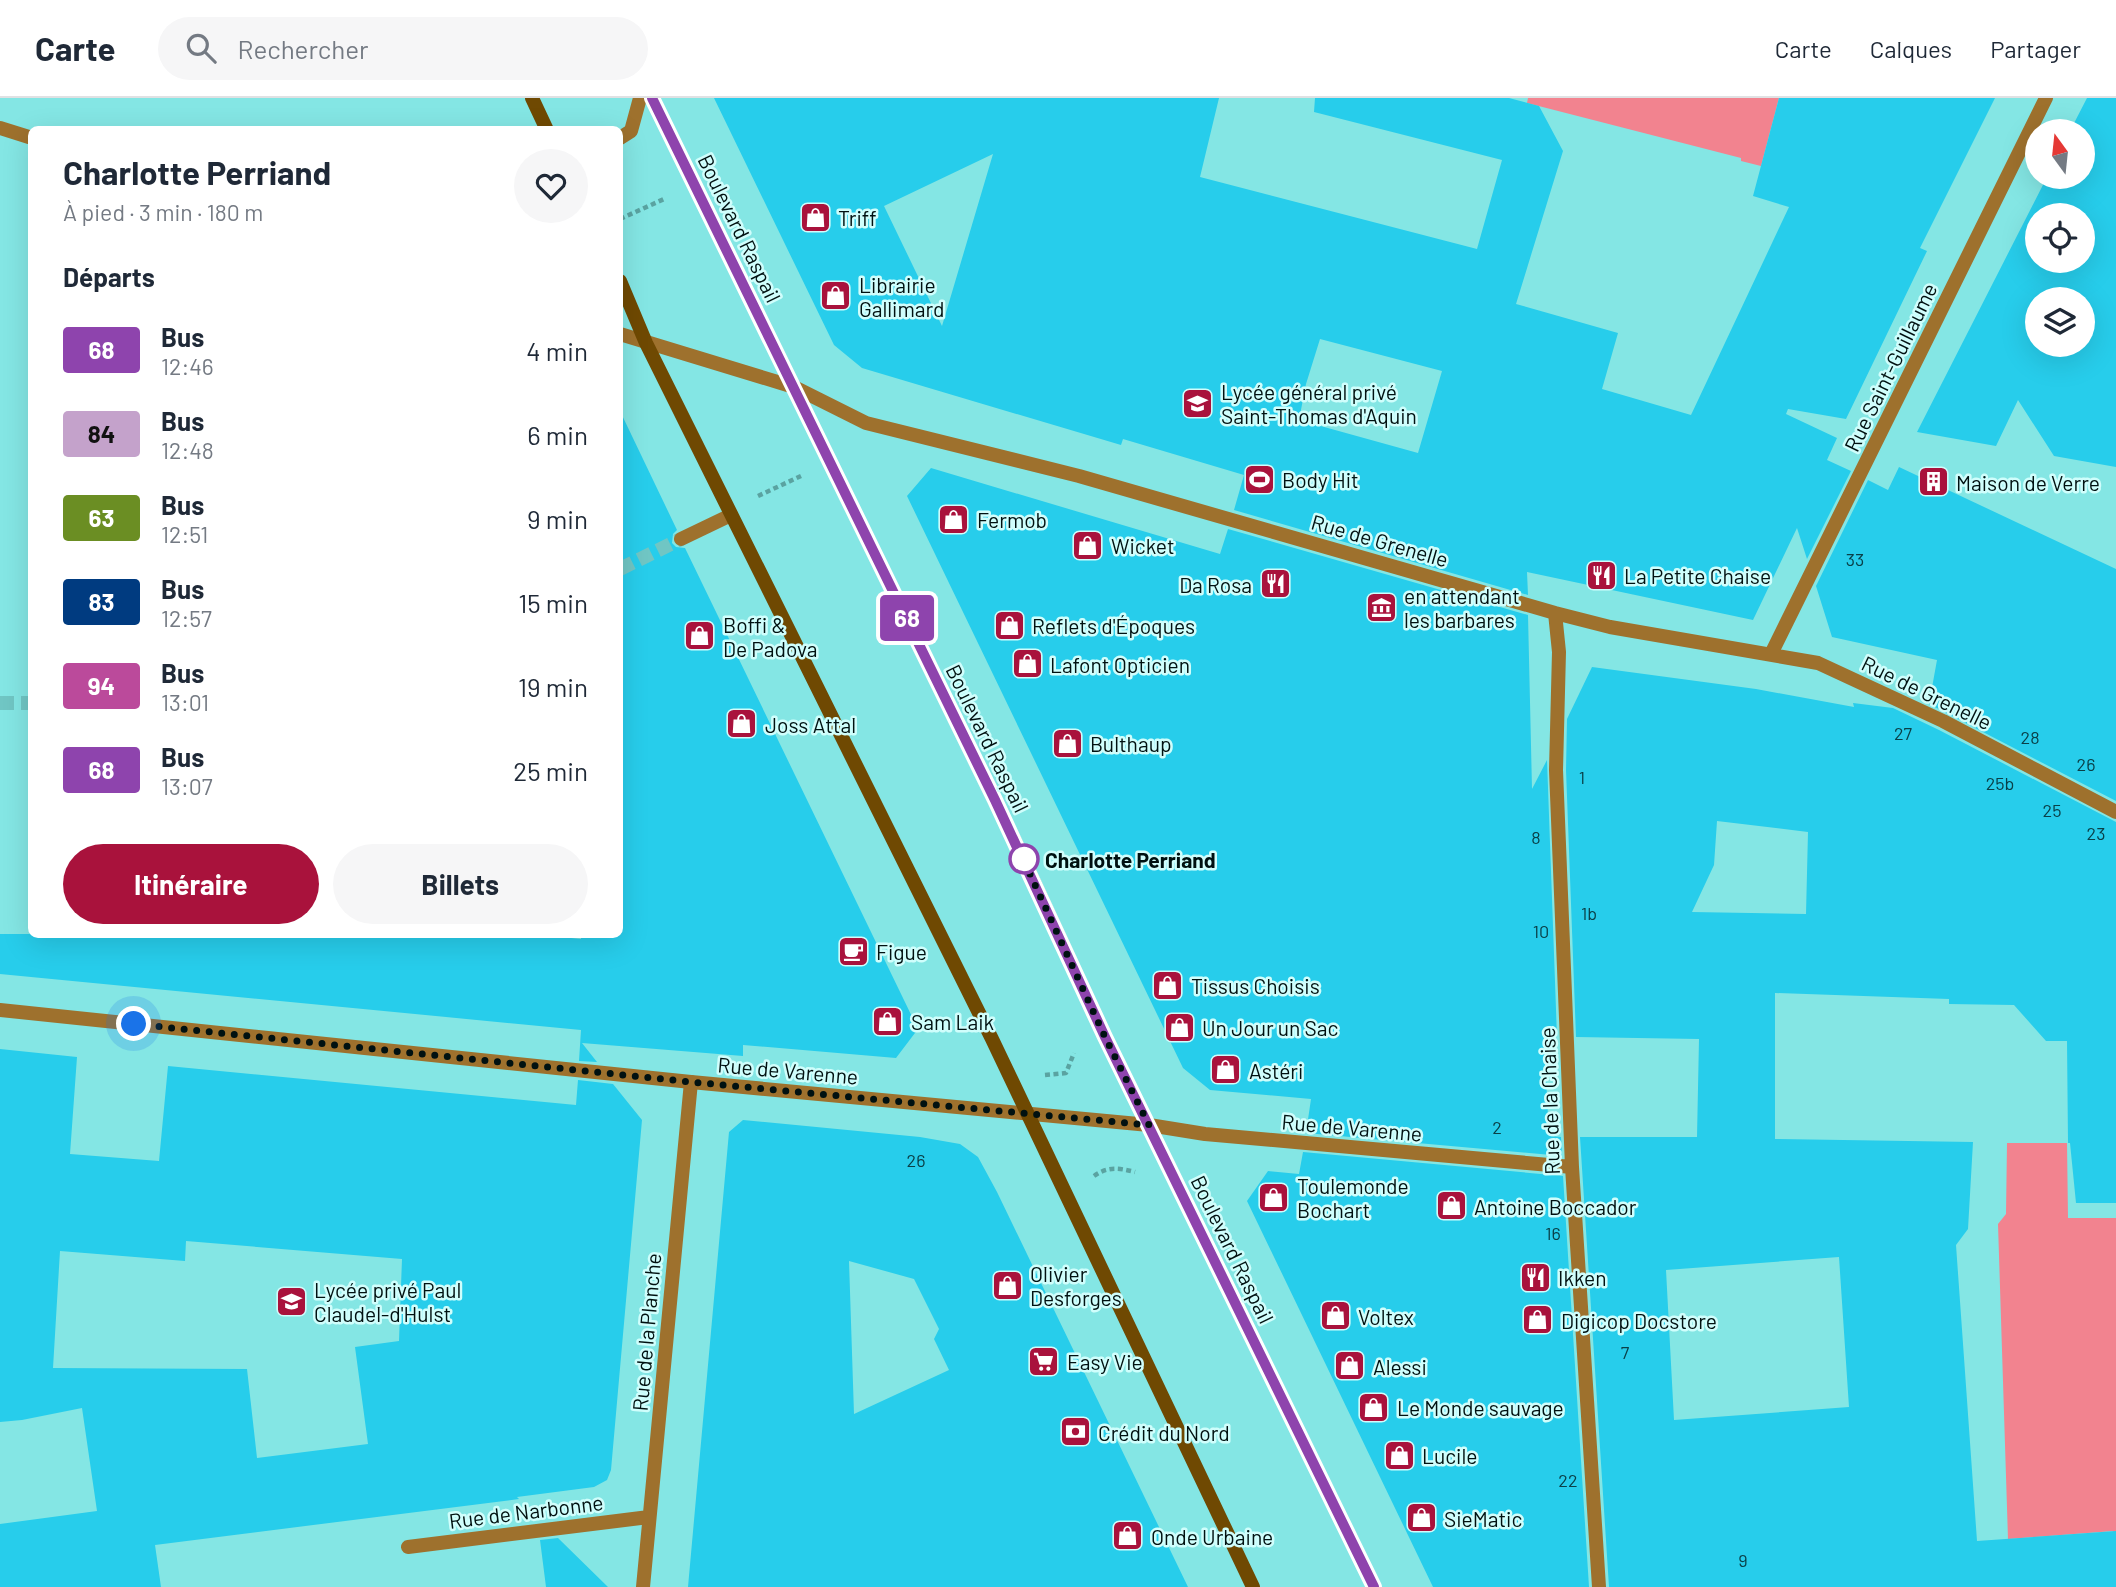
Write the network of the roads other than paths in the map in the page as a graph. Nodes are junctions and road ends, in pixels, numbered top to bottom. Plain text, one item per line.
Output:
1 (532, 98) edge
2 (640, 98) edge
3 (652, 98) edge
4 (2046, 98) edge
5 (545, 126) edge
6 (0, 128) edge
7 (623, 136) edge
8 (28, 137) edge
9 (623, 288) edge
10 (623, 335) edge
11 (646, 343) junction
12 (794, 387) junction
13 (731, 515) junction
14 (681, 539) tunnel mouth
15 (1555, 612) junction
16 (1771, 654) junction
17 (2116, 812) edge
18 (0, 1010) edge
19 (691, 1082) junction
20 (1027, 1114) junction
21 (1149, 1125) junction
22 (1572, 1167) junction
23 (649, 1517) junction
24 (408, 1547) dead end
25 (643, 1587) edge
26 (1253, 1587) edge
27 (1374, 1587) edge
28 (1599, 1587) edge

1 - 5 main road
2 - 7 street
3 - 12 main road, Boulevard Raspail
4 - 16 street, Rue Saint-Guillaume
6 - 8 street
9 - 11 main road
10 - 11 street, Rue de Grenelle
11 - 12 street, Rue de Grenelle
11 - 13 main road
12 - 15 street, Rue de Grenelle
12 - 21 main road, Boulevard Raspail
13 - 14 street
13 - 20 main road
15 - 16 street, Rue de Grenelle
15 - 22 street, Rue de la Chaise
16 - 17 street, Rue de Grenelle
18 - 19 street, Rue de Varenne
19 - 20 street, Rue de Varenne
19 - 23 street, Rue de la Planche
20 - 21 street, Rue de Varenne
20 - 26 main road
21 - 22 street, Rue de Varenne
21 - 27 main road, Boulevard Raspail
22 - 28 street, Rue de la Chaise
23 - 24 street, Rue de Narbonne
23 - 25 street, Rue de la Planche

